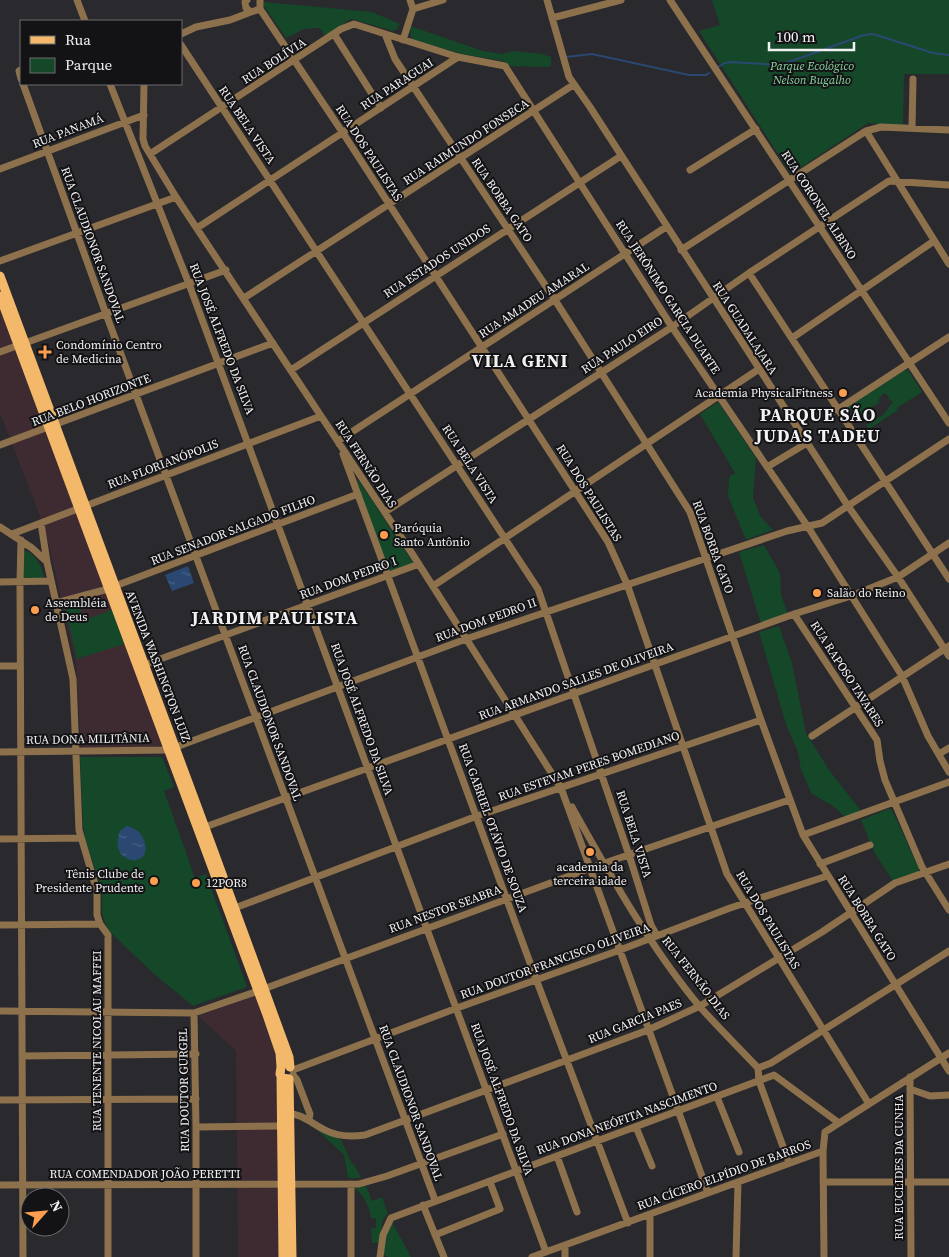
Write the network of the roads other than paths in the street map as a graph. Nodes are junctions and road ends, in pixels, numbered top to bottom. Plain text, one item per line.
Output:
1 (77, 0) edge
2 (260, 0) edge
3 (410, 0) edge
4 (443, 0) edge
5 (547, 0) edge
6 (621, 0) edge
7 (670, 0) edge
8 (246, 1) edge
9 (260, 9) junction
10 (413, 9) junction
11 (251, 12) junction
12 (552, 18) junction
13 (85, 20) edge
14 (230, 20) junction
15 (182, 34) edge
16 (334, 34) junction
17 (385, 34) junction
18 (403, 40) junction
19 (182, 47) edge
20 (458, 57) junction
21 (295, 60) junction
22 (913, 79) dead end
23 (23, 85) edge
24 (110, 85) edge
25 (144, 85) edge
26 (573, 85) junction
27 (413, 87) junction
28 (222, 108) junction
29 (381, 108) junction
30 (534, 111) junction
31 (144, 115) junction
32 (125, 122) junction
33 (912, 128) junction
34 (756, 129) junction
35 (949, 130) edge
36 (866, 131) junction
37 (343, 133) junction
38 (47, 152) junction
39 (150, 154) junction
40 (621, 156) junction
41 (461, 158) junction
42 (0, 169) edge
43 (690, 170) dead end
44 (270, 180) junction
45 (789, 180) junction
46 (897, 182) junction
47 (580, 183) junction
48 (949, 185) edge
49 (176, 197) junction
50 (158, 204) junction
51 (390, 205) junction
52 (666, 227) junction
53 (820, 227) junction
54 (197, 228) junction
55 (508, 229) junction
56 (78, 234) junction
57 (934, 241) junction
58 (681, 250) junction
59 (317, 252) junction
60 (625, 254) junction
61 (0, 261) edge
62 (949, 264) edge
63 (226, 270) junction
64 (750, 273) junction
65 (436, 275) junction
66 (0, 276) edge
67 (189, 284) junction
68 (862, 291) junction
69 (0, 296) edge
70 (244, 298) junction
71 (713, 298) junction
72 (555, 300) junction
73 (106, 314) junction
74 (364, 323) junction
75 (672, 327) junction
76 (949, 337) edge
77 (792, 338) junction
78 (274, 343) junction
79 (22, 344) junction
80 (482, 347) junction
81 (0, 352) edge
82 (909, 363) junction
83 (219, 364) junction
84 (759, 369) junction
85 (291, 370) junction
86 (602, 371) junction
87 (136, 394) junction
88 (410, 394) junction
89 (719, 396) junction
90 (837, 410) junction
91 (321, 416) junction
92 (529, 418) junction
93 (949, 423) edge
94 (52, 426) junction
95 (949, 439) edge
96 (338, 441) junction
97 (647, 443) junction
98 (807, 443) junction
99 (249, 444) junction
100 (0, 446) edge
101 (457, 465) junction
102 (767, 468) junction
103 (167, 475) junction
104 (885, 482) junction
105 (576, 491) junction
106 (358, 494) junction
107 (848, 506) junction
108 (82, 507) junction
109 (385, 512) junction
110 (41, 523) junction
111 (279, 524) junction
112 (0, 527) edge
113 (808, 527) junction
114 (12, 534) junction
115 (504, 538) junction
116 (21, 540) junction
117 (949, 543) edge
118 (933, 554) junction
119 (197, 556) junction
120 (706, 557) junction
121 (47, 562) junction
122 (419, 564) junction
123 (388, 576) junction
124 (898, 577) junction
125 (949, 579) edge
126 (51, 581) junction
127 (0, 582) edge
128 (20, 582) junction
129 (627, 584) junction
130 (433, 586) junction
131 (112, 587) junction
132 (850, 596) junction
133 (56, 603) junction
134 (308, 605) junction
135 (545, 611) junction
136 (794, 614) junction
137 (226, 635) junction
138 (733, 636) junction
139 (466, 639) junction
140 (947, 647) edge
141 (418, 656) junction
142 (949, 656) edge
143 (144, 665) junction
144 (654, 665) junction
145 (0, 666) edge
146 (20, 666) junction
147 (902, 676) junction
148 (338, 686) junction
149 (574, 694) junction
150 (855, 707) junction
151 (515, 715) junction
152 (256, 717) junction
153 (761, 720) junction
154 (812, 736) dead end
155 (449, 739) junction
156 (682, 747) junction
157 (172, 748) junction
158 (949, 748) edge
159 (76, 751) junction
160 (0, 752) edge
161 (21, 752) junction
162 (939, 754) junction
163 (368, 768) junction
164 (949, 772) edge
165 (602, 774) junction
166 (949, 782) edge
167 (562, 790) junction
168 (286, 798) junction
169 (789, 800) junction
170 (894, 802) junction
171 (477, 816) junction
172 (205, 827) junction
173 (710, 828) junction
174 (803, 835) junction
175 (22, 838) junction
176 (81, 838) junction
177 (0, 839) edge
178 (870, 845) dead end
179 (397, 846) junction
180 (629, 854) junction
181 (603, 864) junction
182 (820, 864) junction
183 (949, 864) edge
184 (590, 868) junction
185 (926, 872) junction
186 (827, 876) junction
187 (315, 877) junction
188 (507, 898) junction
189 (744, 904) junction
190 (231, 909) junction
191 (949, 910) edge
192 (850, 913) junction
193 (100, 924) junction
194 (0, 925) edge
195 (22, 925) junction
196 (427, 928) junction
197 (654, 937) junction
198 (620, 950) junction
199 (949, 952) edge
200 (345, 958) junction
201 (778, 958) junction
202 (536, 979) junction
203 (895, 985) junction
204 (261, 990) junction
205 (700, 1006) junction
206 (457, 1008) junction
207 (0, 1011) edge
208 (22, 1011) junction
209 (108, 1012) junction
210 (194, 1012) junction
211 (648, 1030) junction
212 (823, 1030) junction
213 (375, 1039) junction
214 (949, 1053) edge
215 (196, 1054) junction
216 (22, 1056) junction
217 (108, 1056) junction
218 (941, 1058) junction
219 (567, 1060) junction
220 (758, 1068) junction
221 (949, 1071) edge
222 (288, 1072) junction
223 (910, 1077) junction
224 (759, 1081) junction
225 (487, 1089) junction
226 (910, 1089) junction
227 (949, 1096) edge
228 (717, 1097) junction
229 (196, 1099) junction
230 (0, 1100) edge
231 (22, 1100) junction
232 (108, 1100) junction
233 (869, 1104) junction
234 (678, 1112) junction
235 (286, 1113) junction
236 (405, 1119) junction
237 (309, 1120) junction
238 (840, 1123) junction
239 (281, 1126) junction
240 (196, 1127) junction
241 (636, 1127) junction
242 (503, 1134) junction
243 (598, 1141) junction
244 (823, 1151) junction
245 (739, 1152) dead end
246 (557, 1156) junction
247 (789, 1163) junction
248 (421, 1164) junction
249 (652, 1166) dead end
250 (517, 1171) junction
251 (490, 1182) junction
252 (738, 1182) junction
253 (823, 1182) junction
254 (910, 1182) junction
255 (949, 1182) edge
256 (286, 1184) junction
257 (351, 1184) junction
258 (196, 1185) junction
259 (0, 1186) edge
260 (23, 1186) junction
261 (108, 1186) junction
262 (708, 1193) junction
263 (435, 1200) junction
264 (423, 1205) junction
265 (577, 1212) dead end
266 (650, 1214) junction
267 (628, 1223) junction
268 (435, 1234) junction
269 (565, 1246) junction
270 (550, 1251) junction
271 (23, 1257) edge
272 (108, 1257) edge
273 (196, 1257) edge
274 (282, 1257) edge
275 (292, 1257) edge
276 (351, 1257) edge
277 (380, 1257) edge
278 (444, 1257) edge
279 (532, 1257) edge
280 (558, 1257) edge
281 (565, 1257) edge
282 (650, 1257) edge
283 (736, 1257) edge
284 (824, 1257) edge
285 (911, 1257) edge

1 - 13 street
2 - 9 street
3 - 10 street
4 - 10 street
5 - 12 street, RUA GUADALAJARA
6 - 12 street
7 - 34 street, RUA CORONEL ALBINO
8 - 11 street
8 - 14 street
9 - 11 street
9 - 21 street, RUA DOS PAULISTAS
10 - 18 street
11 - 14 street
12 - 26 street, RUA GUADALAJARA
14 - 15 street
16 - 17 street, RUA JERÔNIMO GARCIA DUARTE
16 - 21 street, RUA BOLÍVIA
16 - 29 street
17 - 18 street, RUA JERÔNIMO GARCIA DUARTE
17 - 27 street, RUA BORBA GATO
18 - 20 street, RUA JERÔNIMO GARCIA DUARTE
19 - 28 street, RUA BELA VISTA
20 - 27 street, RUA PARAGUAI
20 - 30 street, RUA JERÔNIMO GARCIA DUARTE
21 - 28 street, RUA BOLÍVIA
21 - 37 street, RUA DOS PAULISTAS
22 - 33 street
23 - 38 street, RUA CLAUDIONOR SANDOVAL
24 - 32 street, RUA JOSÉ ALFREDO DA SILVA
25 - 31 street, RUA FERNÃO DIAS
26 - 30 street, RUA RAIMUNDO FONSECA
26 - 40 street, RUA GUADALAJARA
27 - 29 street, RUA PARAGUAI
27 - 41 street, RUA BORBA GATO
28 - 39 street, RUA BOLÍVIA
28 - 44 street, RUA BELA VISTA
29 - 37 street, RUA PARAGUAI
30 - 41 street, RUA RAIMUNDO FONSECA
30 - 47 street, RUA JERÔNIMO GARCIA DUARTE
31 - 32 street, RUA PANAMÁ
31 - 39 street, RUA FERNÃO DIAS
32 - 38 street, RUA PANAMÁ
32 - 50 street, RUA JOSÉ ALFREDO DA SILVA
33 - 35 street
33 - 36 street
34 - 43 street
34 - 45 street, RUA CORONEL ALBINO
36 - 45 street
36 - 46 street
37 - 44 street, RUA PARAGUAI
37 - 51 street, RUA DOS PAULISTAS
38 - 42 street, RUA PANAMÁ
38 - 56 street, RUA CLAUDIONOR SANDOVAL
39 - 49 street, RUA FERNÃO DIAS
40 - 47 street, RUA ESTADOS UNIDOS
40 - 52 street, RUA GUADALAJARA
41 - 51 street, RUA RAIMUNDO FONSECA
41 - 55 street, RUA BORBA GATO
44 - 54 street, RUA PARAGUAI
44 - 59 street, RUA BELA VISTA
45 - 53 street, RUA CORONEL ALBINO
45 - 58 street
46 - 48 street
46 - 53 street, RUA PAULO EIRO
46 - 57 street
47 - 55 street, RUA ESTADOS UNIDOS
47 - 60 street, RUA JERÔNIMO GARCIA DUARTE
49 - 50 street
49 - 54 street, RUA FERNÃO DIAS
50 - 56 street
50 - 67 street, RUA JOSÉ ALFREDO DA SILVA
51 - 59 street, RUA RAIMUNDO FONSECA
51 - 65 street, RUA DOS PAULISTAS
52 - 58 street, RUA GUADALAJARA
52 - 60 street, RUA AMADEU AMARAL
53 - 64 street, RUA PAULO EIRO
53 - 68 street, RUA CORONEL ALBINO
54 - 63 street, RUA FERNÃO DIAS
55 - 65 street, RUA ESTADOS UNIDOS
55 - 72 street, RUA BORBA GATO
56 - 61 street
56 - 73 street, RUA CLAUDIONOR SANDOVAL
57 - 62 street
57 - 68 street
58 - 71 street, RUA GUADALAJARA
59 - 70 street, RUA RAIMUNDO FONSECA
59 - 74 street, RUA BELA VISTA
60 - 72 street, RUA AMADEU AMARAL
60 - 75 street, RUA JERÔNIMO GARCIA DUARTE
63 - 67 street
63 - 70 street, RUA FERNÃO DIAS
64 - 71 street, RUA PAULO EIRO
64 - 77 street
65 - 74 street, RUA ESTADOS UNIDOS
65 - 80 street, RUA DOS PAULISTAS
66 - 79 main road, AVENIDA WASHINGTON LUIZ
67 - 73 street
67 - 83 street, RUA JOSÉ ALFREDO DA SILVA
68 - 77 street
68 - 82 street, RUA CORONEL ALBINO
69 - 79 main road, AVENIDA WASHINGTON LUIZ
70 - 78 street, RUA FERNÃO DIAS
71 - 75 street, RUA PAULO EIRO
71 - 84 street, RUA GUADALAJARA
72 - 80 street, RUA AMADEU AMARAL
72 - 86 street, RUA BORBA GATO
73 - 79 street
73 - 87 street, RUA CLAUDIONOR SANDOVAL
74 - 85 street, RUA ESTADOS UNIDOS
74 - 88 street, RUA BELA VISTA
75 - 86 street, RUA PAULO EIRO
75 - 89 street, RUA JERÔNIMO GARCIA DUARTE
76 - 82 street
77 - 90 street
78 - 83 street, RUA BELO HORIZONTE
78 - 85 street, RUA FERNÃO DIAS
79 - 81 street
79 - 94 main road, AVENIDA WASHINGTON LUIZ
80 - 88 street, RUA AMADEU AMARAL
80 - 92 street, RUA DOS PAULISTAS
82 - 90 street
82 - 93 street, RUA CORONEL ALBINO
83 - 87 street, RUA BELO HORIZONTE
83 - 99 street, RUA JOSÉ ALFREDO DA SILVA
84 - 89 street
84 - 98 street, RUA GUADALAJARA
85 - 91 street, RUA FERNÃO DIAS
86 - 92 street, RUA PAULO EIRO
86 - 97 street, RUA BORBA GATO
87 - 94 street, RUA BELO HORIZONTE
87 - 103 street, RUA CLAUDIONOR SANDOVAL
88 - 96 street, RUA AMADEU AMARAL
88 - 101 street, RUA BELA VISTA
89 - 97 street
89 - 102 street, RUA JERÔNIMO GARCIA DUARTE
90 - 104 street
91 - 96 street, RUA FERNÃO DIAS
91 - 99 street, RUA FLORIANÓPOLIS
92 - 101 street, RUA PAULO EIRO
92 - 105 street, RUA DOS PAULISTAS
94 - 100 street, RUA BELO HORIZONTE
94 - 108 main road, AVENIDA WASHINGTON LUIZ
95 - 104 street, RUA DOM PEDRO II
96 - 106 street, RUA GABRIEL OTÁVIO DE SOUZA
96 - 109 street, RUA FERNÃO DIAS
97 - 105 street
97 - 120 street, RUA BORBA GATO
98 - 102 street
98 - 107 street, RUA GUADALAJARA
99 - 103 street, RUA FLORIANÓPOLIS
99 - 111 street, RUA JOSÉ ALFREDO DA SILVA
101 - 109 street, RUA PAULO EIRO
101 - 115 street, RUA BELA VISTA
102 - 113 street, RUA JERÔNIMO GARCIA DUARTE
103 - 108 street, RUA FLORIANÓPOLIS
103 - 119 street, RUA CLAUDIONOR SANDOVAL
104 - 107 street, RUA DOM PEDRO II
104 - 118 street
105 - 115 street
105 - 129 street, RUA DOS PAULISTAS
106 - 111 street, RUA SENADOR SALGADO FILHO
106 - 123 street, RUA GABRIEL OTÁVIO DE SOUZA
107 - 113 street, RUA DOM PEDRO II
107 - 124 street, RUA GUADALAJARA
108 - 110 street, RUA FLORIANÓPOLIS
108 - 131 main road, AVENIDA WASHINGTON LUIZ
109 - 122 street, RUA FERNÃO DIAS
110 - 114 street, RUA FLORIANÓPOLIS
110 - 121 street, RUA TENENTE NICOLAU MAFFEI
111 - 119 street, RUA SENADOR SALGADO FILHO
111 - 134 street, RUA JOSÉ ALFREDO DA SILVA
112 - 114 street
113 - 120 street, RUA DOM PEDRO II
113 - 132 street, RUA JERÔNIMO GARCIA DUARTE
114 - 116 street
115 - 130 street
115 - 135 street, RUA BELA VISTA
116 - 121 street
116 - 128 street
117 - 118 street, RUA ARMANDO SALLES DE OLIVEIRA
118 - 124 street, RUA ARMANDO SALLES DE OLIVEIRA
118 - 125 street
119 - 131 street, RUA SENADOR SALGADO FILHO
119 - 137 street, RUA CLAUDIONOR SANDOVAL
120 - 129 street, RUA DOM PEDRO II
120 - 138 street, RUA BORBA GATO
121 - 126 street, RUA TENENTE NICOLAU MAFFEI
122 - 123 street, RUA DOM PEDRO I
122 - 130 street, RUA FERNÃO DIAS
123 - 134 street, RUA DOM PEDRO I
123 - 141 street, RUA GABRIEL OTÁVIO DE SOUZA
124 - 132 street, RUA ARMANDO SALLES DE OLIVEIRA
124 - 140 street, RUA GUADALAJARA
126 - 128 street
126 - 133 street, RUA TENENTE NICOLAU MAFFEI
127 - 128 street
128 - 146 street
129 - 135 street, RUA DOM PEDRO II
129 - 144 street, RUA DOS PAULISTAS
130 - 139 street, RUA FERNÃO DIAS
131 - 133 street, RUA SENADOR SALGADO FILHO
131 - 143 main road, AVENIDA WASHINGTON LUIZ
131 - 157 main road, AVENIDA WASHINGTON LUIZ
132 - 136 street, RUA ARMANDO SALLES DE OLIVEIRA
132 - 147 street, RUA JERÔNIMO GARCIA DUARTE
133 - 159 street, RUA TENENTE NICOLAU MAFFEI
134 - 137 street, RUA DOM PEDRO I
134 - 148 street, RUA JOSÉ ALFREDO DA SILVA
135 - 139 street, RUA DOM PEDRO II
135 - 149 street, RUA BELA VISTA
136 - 138 street, RUA ARMANDO SALLES DE OLIVEIRA
136 - 150 street, RUA RAPOSO TAVARES
137 - 143 street, RUA DOM PEDRO I
137 - 152 street, RUA CLAUDIONOR SANDOVAL
138 - 144 street, RUA ARMANDO SALLES DE OLIVEIRA
138 - 153 street, RUA BORBA GATO
139 - 141 street, RUA DOM PEDRO II
139 - 151 street, RUA FERNÃO DIAS
140 - 142 street, RUA GUADALAJARA
140 - 147 street
141 - 148 street, RUA DOM PEDRO II
141 - 155 street, RUA GABRIEL OTÁVIO DE SOUZA
143 - 157 main road, AVENIDA WASHINGTON LUIZ
144 - 149 street, RUA ARMANDO SALLES DE OLIVEIRA
144 - 156 street, RUA DOS PAULISTAS
145 - 146 street
146 - 161 street
147 - 150 street
147 - 162 street, RUA JERÔNIMO GARCIA DUARTE
148 - 152 street, RUA DOM PEDRO II
148 - 163 street, RUA JOSÉ ALFREDO DA SILVA
149 - 151 street, RUA ARMANDO SALLES DE OLIVEIRA
149 - 165 street, RUA BELA VISTA
150 - 154 street
150 - 170 street, RUA RAPOSO TAVARES
151 - 155 street, RUA ARMANDO SALLES DE OLIVEIRA
151 - 167 street, RUA FERNÃO DIAS
152 - 157 street, RUA DOM PEDRO II
152 - 168 street, RUA CLAUDIONOR SANDOVAL
153 - 156 street, RUA ESTEVAM PERES BOMEDIANO
153 - 169 street, RUA BORBA GATO
155 - 163 street, RUA ARMANDO SALLES DE OLIVEIRA
155 - 171 street, RUA GABRIEL OTÁVIO DE SOUZA
156 - 165 street, RUA ESTEVAM PERES BOMEDIANO
156 - 173 street, RUA DOS PAULISTAS
157 - 159 street, RUA DONA MILITÂNIA
157 - 172 main road, AVENIDA WASHINGTON LUIZ
157 - 190 main road, AVENIDA WASHINGTON LUIZ
158 - 162 street
159 - 161 street, RUA DONA MILITÂNIA
159 - 176 street, RUA TENENTE NICOLAU MAFFEI
160 - 161 street, RUA DONA MILITÂNIA
161 - 175 street
162 - 164 street, RUA JERÔNIMO GARCIA DUARTE
163 - 168 street, RUA ARMANDO SALLES DE OLIVEIRA
163 - 179 street, RUA JOSÉ ALFREDO DA SILVA
165 - 167 street, RUA ESTEVAM PERES BOMEDIANO
165 - 180 street, RUA BELA VISTA
166 - 170 street
167 - 171 street, RUA ESTEVAM PERES BOMEDIANO
167 - 181 street, RUA FERNÃO DIAS
167 - 184 street
168 - 172 street, RUA ARMANDO SALLES DE OLIVEIRA
168 - 187 street, RUA CLAUDIONOR SANDOVAL
169 - 173 street, RUA NESTOR SEABRA
169 - 174 street, RUA BORBA GATO
170 - 174 street
170 - 185 street, RUA RAPOSO TAVARES
171 - 179 street, RUA ESTEVAM PERES BOMEDIANO
171 - 188 street, RUA GABRIEL OTÁVIO DE SOUZA
172 - 190 main road, AVENIDA WASHINGTON LUIZ
173 - 180 street, RUA NESTOR SEABRA
173 - 189 street, RUA DOS PAULISTAS
174 - 182 street, RUA BORBA GATO
175 - 176 street
175 - 177 street
175 - 195 street
176 - 193 street, RUA TENENTE NICOLAU MAFFEI
178 - 182 street
179 - 187 street, RUA ESTEVAM PERES BOMEDIANO
179 - 196 street, RUA JOSÉ ALFREDO DA SILVA
180 - 181 street, RUA NESTOR SEABRA
180 - 197 street, RUA BELA VISTA
181 - 184 street, RUA NESTOR SEABRA
181 - 197 street, RUA FERNÃO DIAS
182 - 186 street, RUA BORBA GATO
183 - 185 street, RUA GARCIA PAES
184 - 188 street, RUA NESTOR SEABRA
184 - 198 street
185 - 191 street, RUA RAPOSO TAVARES
185 - 192 street, RUA GARCIA PAES
186 - 189 street, RUA DOUTOR FRANCISCO OLIVEIRA
186 - 192 street, RUA BORBA GATO
187 - 190 street, RUA ESTEVAM PERES BOMEDIANO
187 - 200 street, RUA CLAUDIONOR SANDOVAL
188 - 196 street, RUA NESTOR SEABRA
188 - 202 street, RUA GABRIEL OTÁVIO DE SOUZA
189 - 197 street, RUA DOUTOR FRANCISCO OLIVEIRA
189 - 201 street, RUA DOS PAULISTAS
190 - 204 main road, AVENIDA WASHINGTON LUIZ
192 - 201 street, RUA GARCIA PAES
192 - 203 street, RUA BORBA GATO
193 - 195 street
193 - 209 street, RUA TENENTE NICOLAU MAFFEI
194 - 195 street
195 - 208 street
196 - 200 street, RUA NESTOR SEABRA
196 - 206 street, RUA JOSÉ ALFREDO DA SILVA
197 - 198 street, RUA DOUTOR FRANCISCO OLIVEIRA
197 - 205 street, RUA FERNÃO DIAS
198 - 202 street, RUA DOUTOR FRANCISCO OLIVEIRA
198 - 211 street
199 - 203 street
200 - 204 street, RUA NESTOR SEABRA
200 - 213 street, RUA CLAUDIONOR SANDOVAL
201 - 205 street, RUA GARCIA PAES
201 - 212 street, RUA DOS PAULISTAS
202 - 206 street, RUA DOUTOR FRANCISCO OLIVEIRA
202 - 219 street, RUA GABRIEL OTÁVIO DE SOUZA
203 - 212 street
203 - 218 street, RUA BORBA GATO
204 - 210 street, RUA NESTOR SEABRA
204 - 222 main road, AVENIDA WASHINGTON LUIZ
205 - 211 street, RUA GARCIA PAES
205 - 220 street, RUA FERNÃO DIAS
206 - 213 street, RUA DOUTOR FRANCISCO OLIVEIRA
206 - 225 street, RUA JOSÉ ALFREDO DA SILVA
207 - 208 street, RUA NESTOR SEABRA
208 - 209 street, RUA NESTOR SEABRA
208 - 216 street
209 - 210 street, RUA NESTOR SEABRA
209 - 217 street, RUA TENENTE NICOLAU MAFFEI
210 - 215 street, RUA DOUTOR GURGEL
211 - 219 street, RUA GARCIA PAES
211 - 234 street
212 - 220 street
212 - 233 street, RUA DOS PAULISTAS
213 - 222 street, RUA DOUTOR FRANCISCO OLIVEIRA
213 - 236 street, RUA CLAUDIONOR SANDOVAL
214 - 218 street, RUA CÍCERO ELPÍDIO DE BARROS
215 - 217 street
215 - 229 street, RUA DOUTOR GURGEL
216 - 217 street
216 - 231 street
217 - 232 street, RUA TENENTE NICOLAU MAFFEI
218 - 221 street, RUA BORBA GATO
218 - 223 street, RUA CÍCERO ELPÍDIO DE BARROS
219 - 225 street, RUA GARCIA PAES
219 - 243 street, RUA GABRIEL OTÁVIO DE SOUZA
220 - 224 street
222 - 235 main road, AVENIDA WASHINGTON LUIZ
222 - 237 street
223 - 226 street, RUA EUCLIDES DA CUNHA
223 - 233 street, RUA CÍCERO ELPÍDIO DE BARROS
224 - 228 street, RUA DONA NEÓFITA NASCIMENTO
224 - 238 street
224 - 247 street
225 - 236 street, RUA GARCIA PAES
225 - 242 street, RUA JOSÉ ALFREDO DA SILVA
226 - 227 street
226 - 254 street, RUA EUCLIDES DA CUNHA
228 - 234 street, RUA DONA NEÓFITA NASCIMENTO
228 - 245 street
229 - 232 street
229 - 240 street, RUA DOUTOR GURGEL
230 - 231 street
231 - 232 street
231 - 260 street
232 - 261 street, RUA TENENTE NICOLAU MAFFEI
233 - 238 street, RUA CÍCERO ELPÍDIO DE BARROS
234 - 241 street, RUA DONA NEÓFITA NASCIMENTO
234 - 262 street
235 - 237 street, RUA GARCIA PAES
235 - 239 main road, AVENIDA WASHINGTON LUIZ
235 - 256 main road, AVENIDA WASHINGTON LUIZ
236 - 237 street, RUA GARCIA PAES
236 - 248 street, RUA CLAUDIONOR SANDOVAL
238 - 244 street, RUA CÍCERO ELPÍDIO DE BARROS
239 - 240 street
239 - 256 main road, AVENIDA WASHINGTON LUIZ
240 - 258 street, RUA DOUTOR GURGEL
241 - 243 street, RUA DONA NEÓFITA NASCIMENTO
241 - 249 street
242 - 248 street, RUA COMENDADOR JOÃO PERETTI
242 - 250 street, RUA JOSÉ ALFREDO DA SILVA
243 - 246 street, RUA DONA NEÓFITA NASCIMENTO
243 - 267 street, RUA GABRIEL OTÁVIO DE SOUZA
244 - 247 street, RUA CÍCERO ELPÍDIO DE BARROS
244 - 253 street
246 - 250 street, RUA DONA NEÓFITA NASCIMENTO
246 - 265 street
247 - 252 street, RUA CÍCERO ELPÍDIO DE BARROS
248 - 257 street, RUA COMENDADOR JOÃO PERETTI
248 - 263 street, RUA CLAUDIONOR SANDOVAL
250 - 251 street, RUA DONA NEÓFITA NASCIMENTO
250 - 270 street, RUA JOSÉ ALFREDO DA SILVA
251 - 263 street, RUA DONA NEÓFITA NASCIMENTO
251 - 268 street
252 - 262 street, RUA CÍCERO ELPÍDIO DE BARROS
252 - 283 street
253 - 254 street
253 - 284 street
254 - 255 street
254 - 285 street, RUA EUCLIDES DA CUNHA
256 - 257 street, RUA COMENDADOR JOÃO PERETTI
256 - 258 street, RUA COMENDADOR JOÃO PERETTI
256 - 274 main road, AVENIDA WASHINGTON LUIZ
256 - 275 main road, AVENIDA WASHINGTON LUIZ
257 - 276 street
258 - 261 street, RUA COMENDADOR JOÃO PERETTI
258 - 273 street, RUA DOUTOR GURGEL
259 - 260 street, RUA COMENDADOR JOÃO PERETTI
260 - 261 street, RUA COMENDADOR JOÃO PERETTI
260 - 271 street
261 - 272 street, RUA TENENTE NICOLAU MAFFEI
262 - 266 street, RUA CÍCERO ELPÍDIO DE BARROS
263 - 264 street, RUA DONA NEÓFITA NASCIMENTO
264 - 268 street
264 - 277 street, RUA DONA NEÓFITA NASCIMENTO
266 - 267 street, RUA CÍCERO ELPÍDIO DE BARROS
266 - 282 street
267 - 269 street, RUA CÍCERO ELPÍDIO DE BARROS
268 - 278 street
269 - 270 street, RUA CÍCERO ELPÍDIO DE BARROS
269 - 281 street
270 - 279 street, RUA CÍCERO ELPÍDIO DE BARROS
270 - 280 street, RUA JOSÉ ALFREDO DA SILVA

